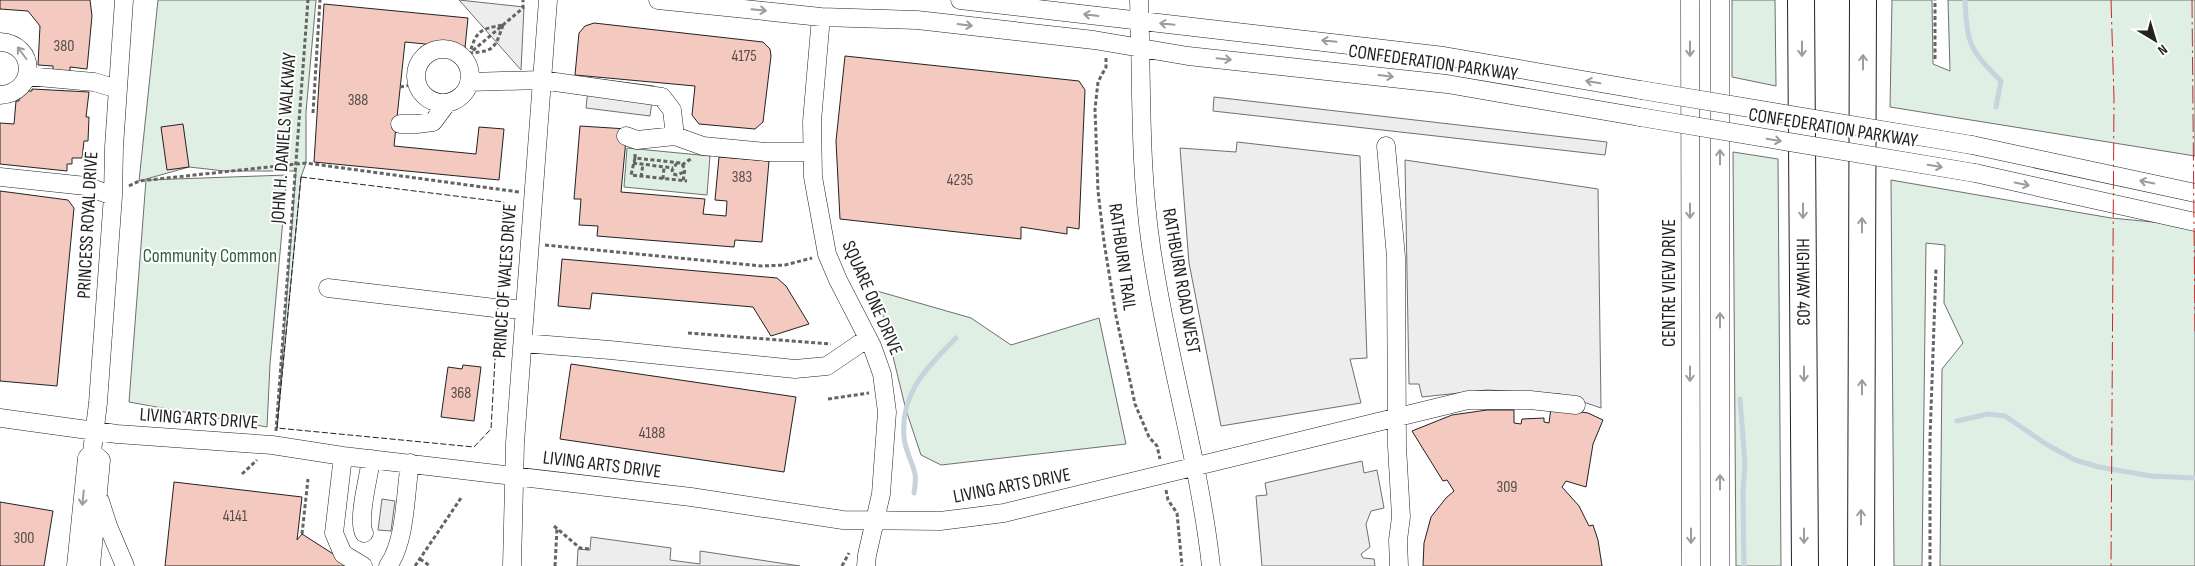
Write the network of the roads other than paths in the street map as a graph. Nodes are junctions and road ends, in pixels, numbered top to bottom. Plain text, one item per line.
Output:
1 (124, 0) edge
2 (548, 0) edge
3 (658, 0) edge
4 (960, 0) edge
5 (1138, 0) edge
6 (1690, 0) edge
7 (1720, 0) edge
8 (1802, 0) edge
9 (1863, 0) edge
10 (821, 17) junction
11 (1140, 21) junction
12 (0, 42) edge
13 (1141, 48) junction
14 (27, 76) junction
15 (541, 80) junction
16 (469, 82) junction
17 (118, 89) junction
18 (0, 95) edge
19 (447, 103) junction
20 (400, 124) dead end
21 (675, 136) junction
22 (632, 138) road end
23 (1386, 146) dead end
24 (812, 152) junction
25 (0, 177) edge
26 (2195, 192) edge
27 (113, 196) junction
28 (2195, 222) edge
29 (328, 288) dead end
30 (525, 309) junction
31 (868, 338) junction
32 (523, 343) junction
33 (1576, 405) dead end
34 (0, 418) edge
35 (1397, 418) junction
36 (95, 431) junction
37 (92, 452) junction
38 (343, 456) junction
39 (371, 459) junction
40 (410, 463) junction
41 (1195, 467) junction
42 (513, 475) junction
43 (97, 491) junction
44 (875, 522) junction
45 (364, 533) dead end
46 (76, 566) edge
47 (91, 566) edge
48 (125, 566) edge
49 (363, 566) edge
50 (388, 566) edge
51 (512, 566) edge
52 (866, 566) edge
53 (1211, 566) edge
54 (1399, 566) edge
55 (1691, 566) edge
56 (1720, 566) edge
57 (1805, 566) edge
58 (1861, 566) edge

1 - 17 street, PRINCESS ROYAL DRIVE
2 - 15 street, PRINCE OF WALES DRIVE
3 -> 10 street, CONFEDERATION PARKWAY
11 -> 4 street, CONFEDERATION PARKWAY
5 - 11 street, RATHBURN ROAD WEST
6 -> 55 street, CENTRE VIEW DRIVE
56 -> 7 street
8 -> 57 highway, HIGHWAY 403
58 -> 9 highway
10 -> 13 street, CONFEDERATION PARKWAY
10 - 24 street, SQUARE ONE DRIVE
11 - 13 street, RATHBURN ROAD WEST
26 -> 11 street, CONFEDERATION PARKWAY, bridge
14 -> 12 street
13 -> 28 street, CONFEDERATION PARKWAY, bridge
13 - 41 street, RATHBURN ROAD WEST
14 - 17 street
14 - 18 street
15 - 16 street
15 - 21 street
15 - 30 street, PRINCE OF WALES DRIVE
16 - 19 street
16 - 19 street
17 - 27 street, PRINCESS ROYAL DRIVE
19 - 20 street
21 - 22 street
21 - 24 street
23 - 35 street
24 - 31 street, SQUARE ONE DRIVE
25 - 27 street
27 - 36 street, PRINCESS ROYAL DRIVE
29 - 30 street
30 - 32 street, PRINCE OF WALES DRIVE
31 - 32 street
31 - 44 street, SQUARE ONE DRIVE
32 - 42 street, PRINCE OF WALES DRIVE
33 - 35 street, LIVING ARTS DRIVE
34 - 36 street, LIVING ARTS DRIVE
35 - 41 street, LIVING ARTS DRIVE
35 - 54 street
36 - 37 street, PRINCESS ROYAL DRIVE
36 - 38 street, LIVING ARTS DRIVE
37 - 43 street, PRINCESS ROYAL DRIVE
37 -> 46 street, PRINCESS ROYAL DRIVE
38 - 39 street, LIVING ARTS DRIVE
38 - 49 street
39 - 40 street, LIVING ARTS DRIVE
39 - 45 street
40 - 42 street, LIVING ARTS DRIVE
40 - 50 street
41 - 44 street, LIVING ARTS DRIVE
41 - 53 street, RATHBURN ROAD WEST
42 - 44 street, LIVING ARTS DRIVE
42 - 51 street, PRINCE OF WALES DRIVE
43 - 47 street, PRINCESS ROYAL DRIVE
43 - 48 street
44 - 52 street, SQUARE ONE DRIVE

